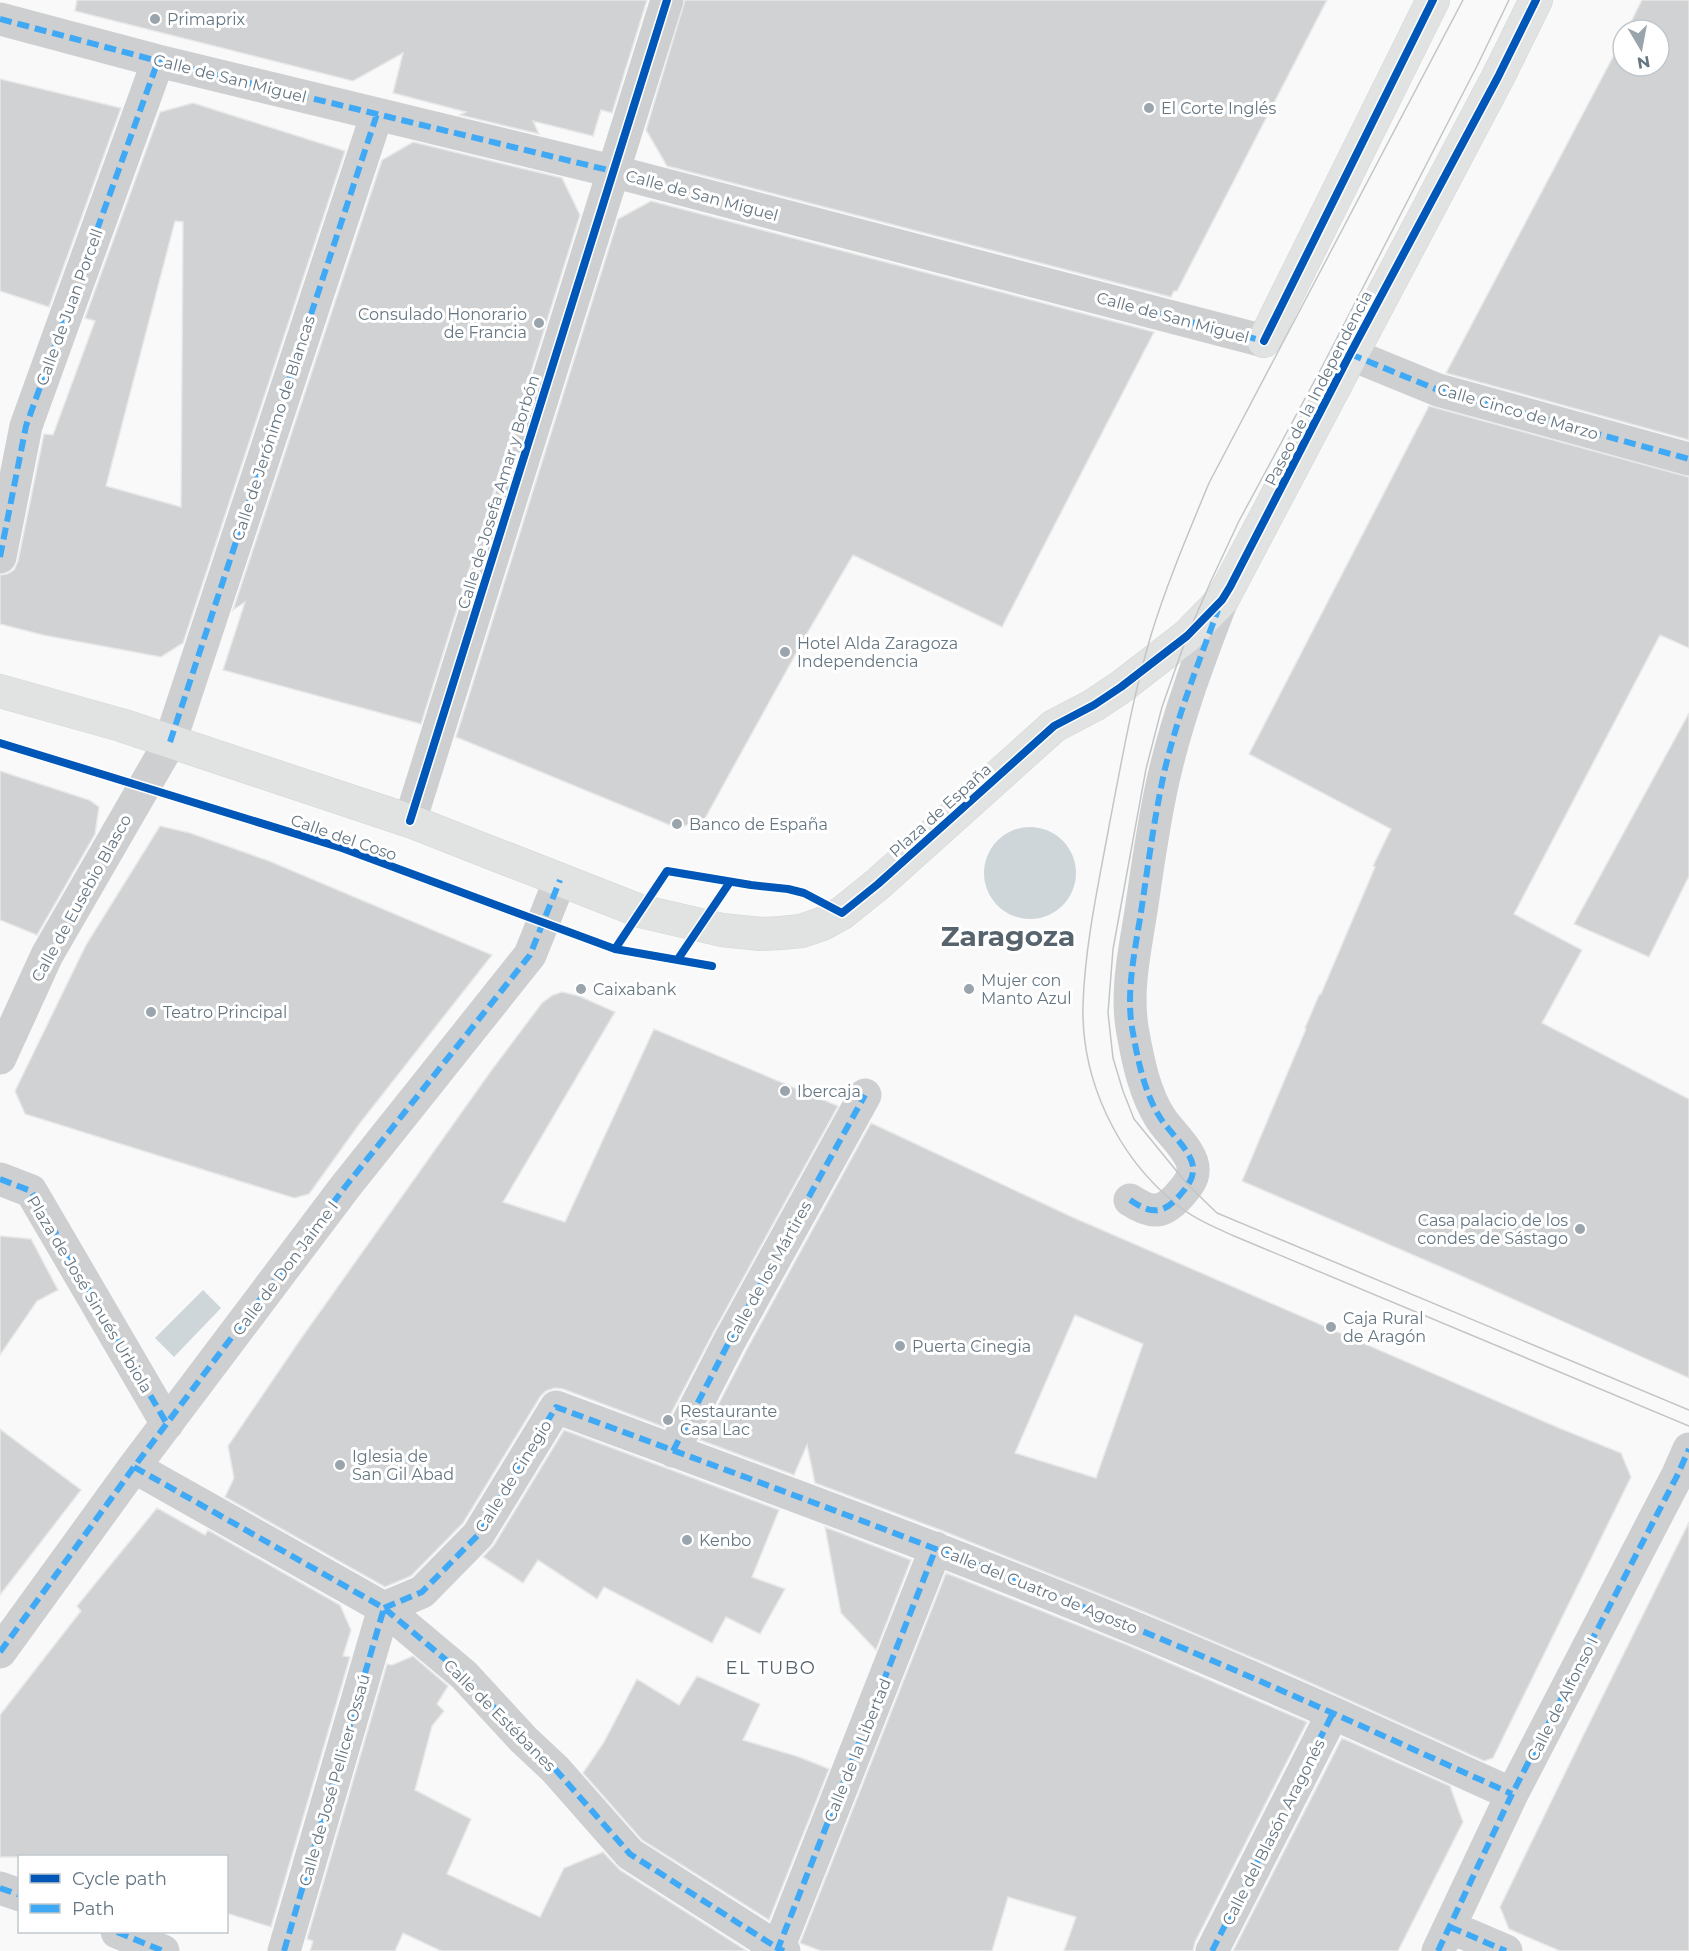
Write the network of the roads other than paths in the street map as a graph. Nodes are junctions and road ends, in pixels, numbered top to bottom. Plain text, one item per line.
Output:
1 (667, 0) edge
2 (1433, 0) edge
3 (1536, 0) edge
4 (0, 19) edge
5 (158, 61) junction
6 (377, 114) junction
7 (612, 171) junction
8 (1350, 354) junction
9 (1689, 459) edge
10 (0, 557) edge
11 (1222, 600) junction
12 (0, 691) edge
13 (1054, 726) joint
14 (170, 742) junction
15 (410, 821) junction
16 (560, 880) junction
17 (669, 918) joint
18 (0, 1058) edge
19 (865, 1095) dead end
20 (0, 1179) edge
21 (1130, 1200) dead end
22 (556, 1407) joint
23 (167, 1424) junction
24 (1689, 1449) edge
25 (673, 1450) junction
26 (134, 1467) junction
27 (936, 1548) junction
28 (384, 1608) junction
29 (0, 1652) edge
30 (1333, 1713) junction
31 (1512, 1794) junction
32 (0, 1888) edge
33 (18, 1894) edge
34 (119, 1933) edge
35 (1444, 1939) edge
36 (780, 1950) edge
37 (163, 1951) edge
38 (284, 1951) edge
39 (1212, 1951) edge
40 (1506, 1951) edge

1 - 7 street, Calle de Josefa Amar y Borbón
2 - 7 street, Calle de San Miguel
3 - 8 street, Paseo de la Independencia
4 - 5 street, Calle de San Miguel
5 - 6 street, Calle de San Miguel
5 - 10 street, Calle de Juan Porcell
6 - 7 street, Calle de San Miguel
6 - 14 street, Calle de Jerónimo de Blancas
7 - 15 street, Calle de Josefa Amar y Borbón
8 - 9 street, Calle Cinco de Marzo
8 - 11 street, Paseo de la Independencia
11 - 13 street, Paseo de la Independencia
11 - 21 street
12 - 14 street, Calle del Coso
13 - 17 street, Plaza de España
14 - 15 street, Calle del Coso
14 - 18 street, Calle de Eusebio Blasco
15 - 16 street, Calle del Coso
16 - 17 street, Calle del Coso
16 - 23 street, Calle de Don Jaime I
19 - 25 street, Calle de los Mártires
20 - 23 street, Plaza de José Sinués Urbiola
22 - 25 street, Calle del Cuatro de Agosto
22 - 28 street, Calle de Cinegio
23 - 26 street, Calle de Don Jaime I
24 - 31 street, Calle de Alfonso I
25 - 27 street, Calle del Cuatro de Agosto
26 - 28 street, Calle de Estébanes
26 - 29 street, Calle de Don Jaime I
27 - 30 street, Calle del Cuatro de Agosto
27 - 36 street, Calle de la Libertad
28 - 36 street, Calle de Estébanes
28 - 38 street, Calle de José Pellicer Ossaú
30 - 31 street, Calle del Cuatro de Agosto
30 - 39 street, Calle del Blasón Aragonés
31 - 35 street, Calle de Alfonso I
32 - 33 street
34 - 37 street
35 - 40 street

